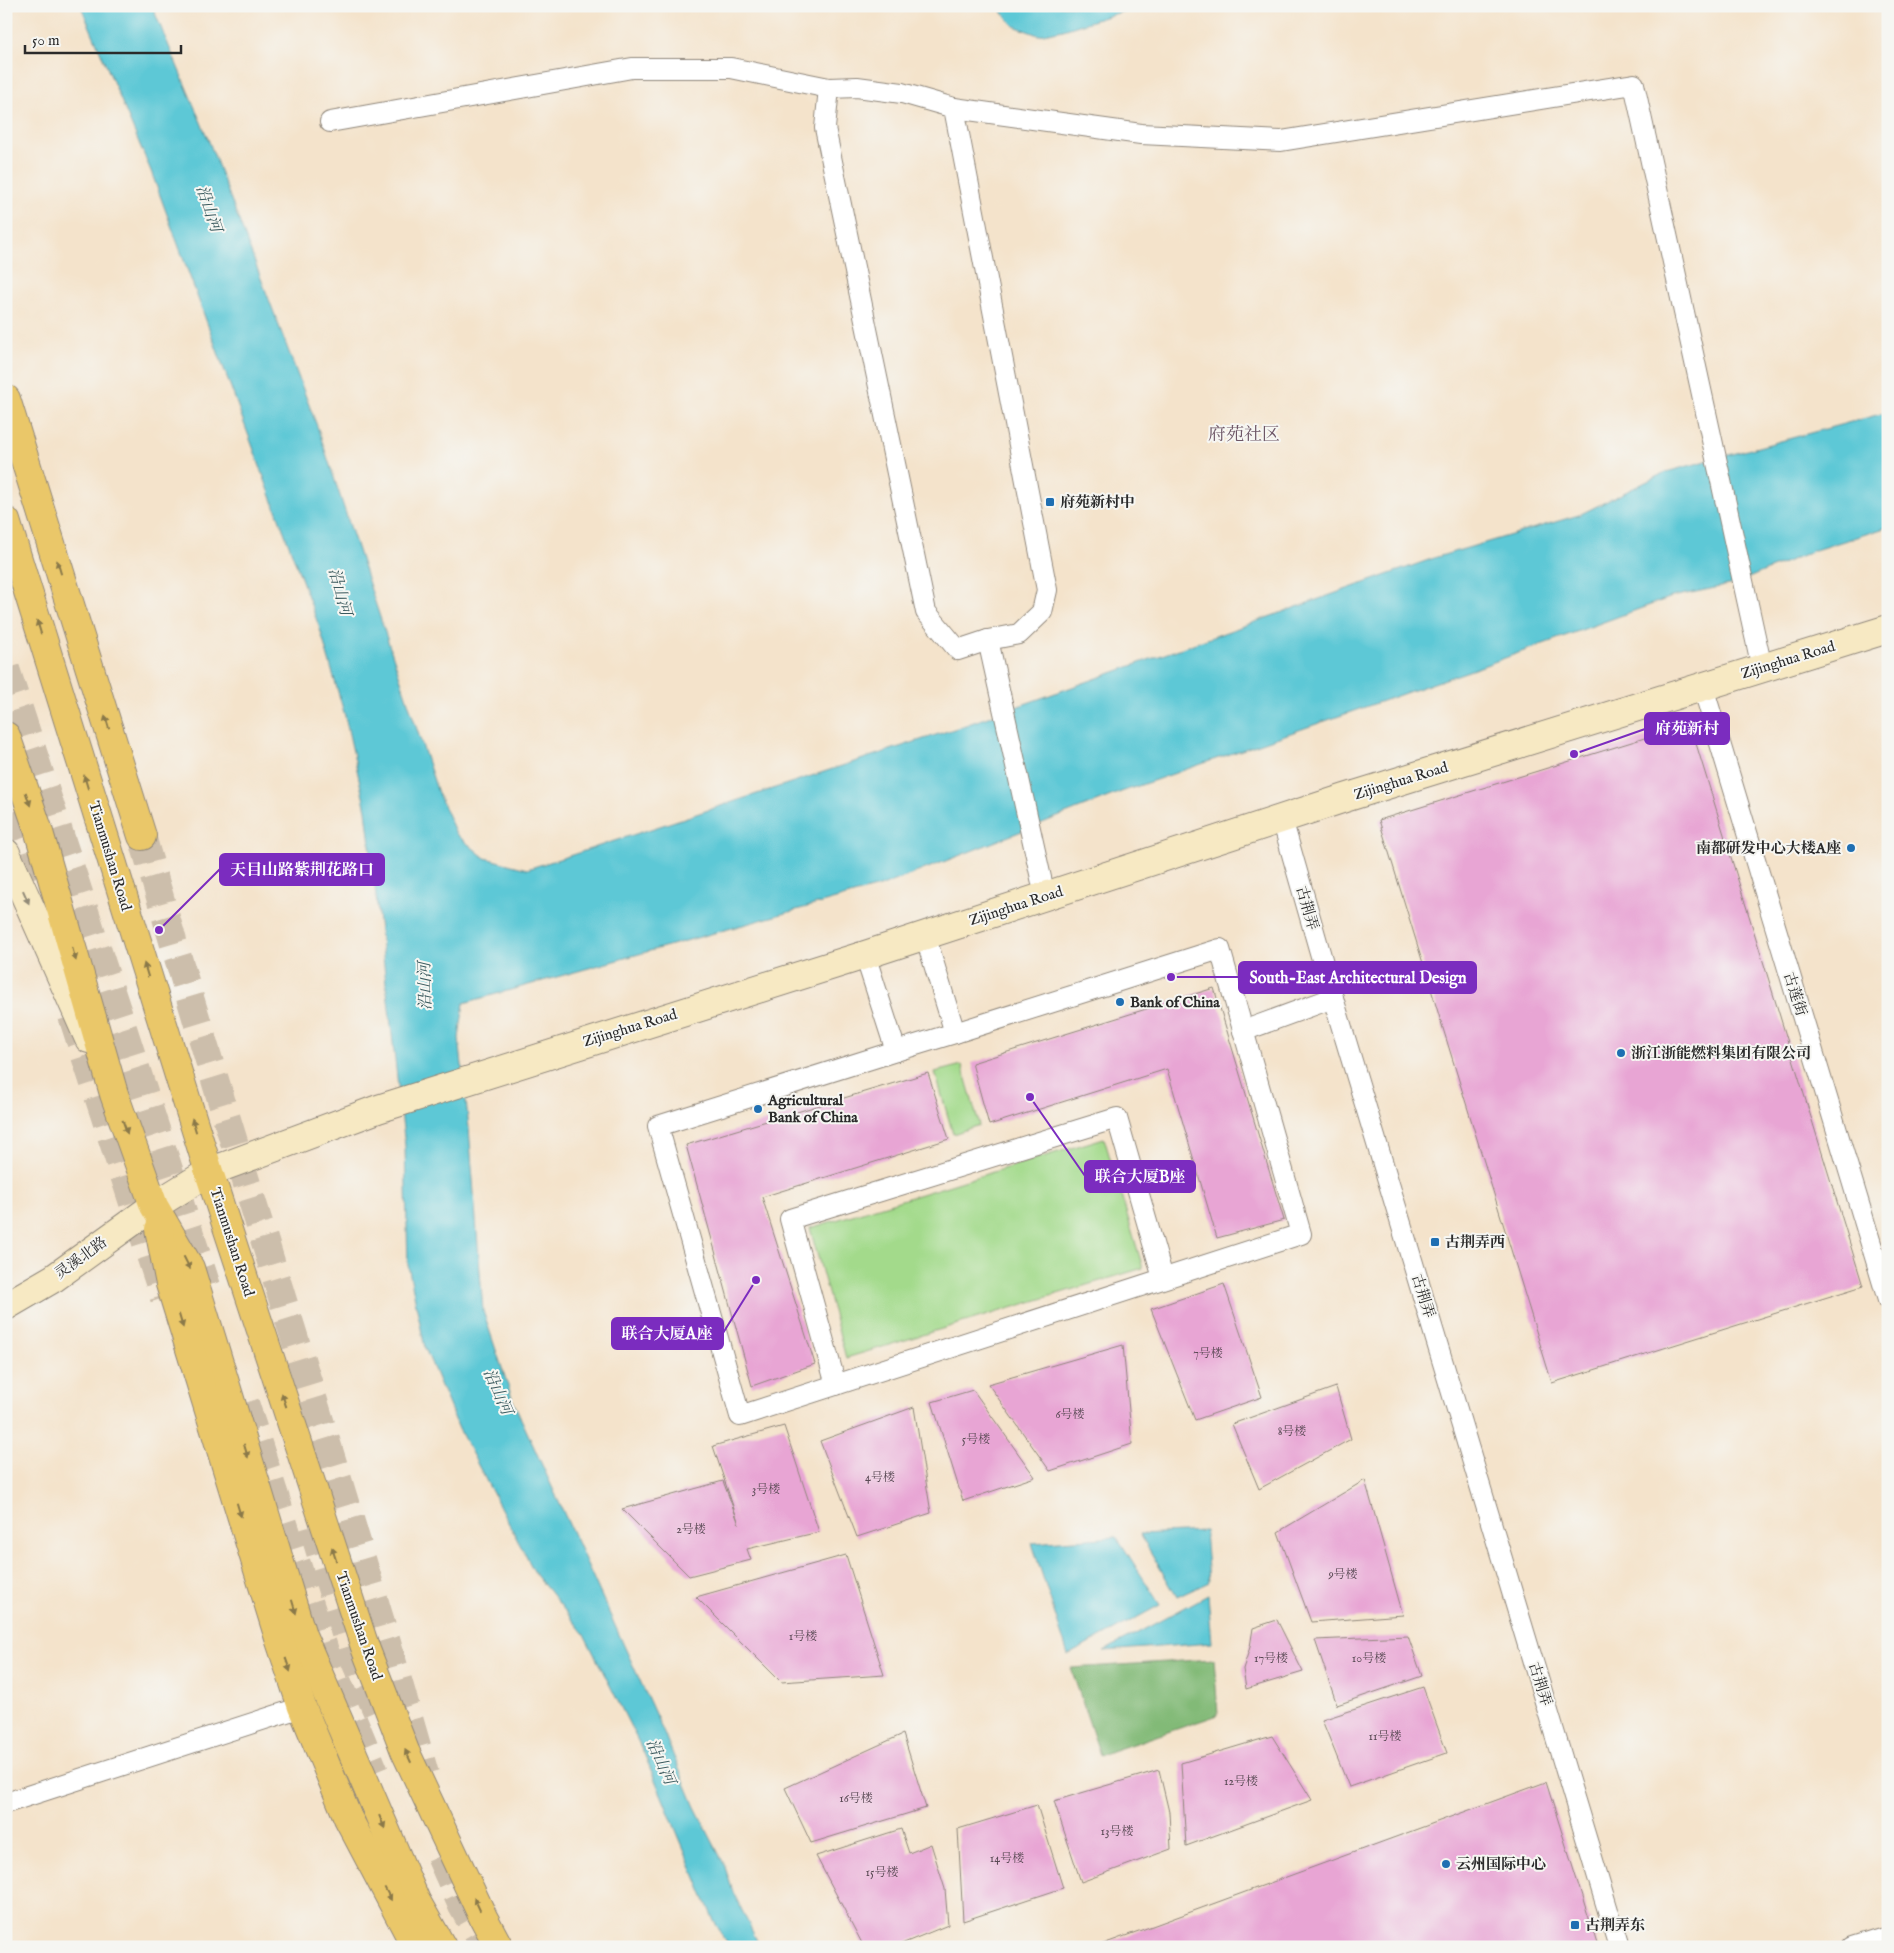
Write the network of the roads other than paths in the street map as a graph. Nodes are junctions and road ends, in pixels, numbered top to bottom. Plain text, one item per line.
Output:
1 (829, 88) junction
2 (954, 108) junction
3 (330, 122) dead end
4 (6, 399) edge
5 (6, 521) edge
6 (1888, 629) edge
7 (988, 640) junction
8 (1762, 668) junction
9 (1702, 687) junction
10 (6, 736) edge
11 (1282, 819) junction
12 (142, 836) tunnel mouth
13 (6, 853) edge
14 (1045, 896) junction
15 (925, 935) junction
16 (865, 955) junction
17 (1334, 998) junction
18 (1243, 1031) junction
19 (955, 1033) junction
20 (896, 1051) junction
21 (114, 1094) junction
22 (209, 1172) junction
23 (154, 1206) junction
24 (1163, 1278) junction
25 (1887, 1294) edge
26 (6, 1306) edge
27 (836, 1384) junction
28 (302, 1707) junction
29 (359, 1767) junction
30 (6, 1804) edge
31 (358, 1838) junction
32 (1888, 1936) edge
33 (416, 1947) edge
34 (442, 1947) edge
35 (499, 1947) edge
36 (1619, 1947) edge
37 (1853, 1947) edge

1 - 2 street
1 - 3 street
1 - 7 street
2 - 7 street
2 - 8 street
12 -> 4 main road
22 -> 5 main road, Tianmushan Road
6 - 8 street, Zijinghua Road
7 - 14 street
8 - 9 street, Zijinghua Road
9 - 11 street, Zijinghua Road
9 - 25 street, 古莲街
10 -> 21 main road
11 - 14 street, Zijinghua Road
11 - 17 street, 古荆弄
13 -> 21 street
14 - 15 street, Zijinghua Road
15 - 16 street, Zijinghua Road
15 - 19 street
16 - 20 street
16 - 22 street, Zijinghua Road
17 - 18 street
17 - 36 street, 古荆弄
18 - 19 street
18 - 24 street
19 - 20 street
20 - 27 street
21 -> 23 main road
22 - 23 street, Zijinghua Road
35 -> 22 main road, Tianmushan Road
23 - 26 street, 灵溪北路
23 -> 28 main road
23 -> 29 main road
24 - 27 street
24 - 27 street
28 - 30 street
28 - 31 main road
29 - 31 main road
29 -> 34 main road
31 -> 33 main road
32 - 37 street

